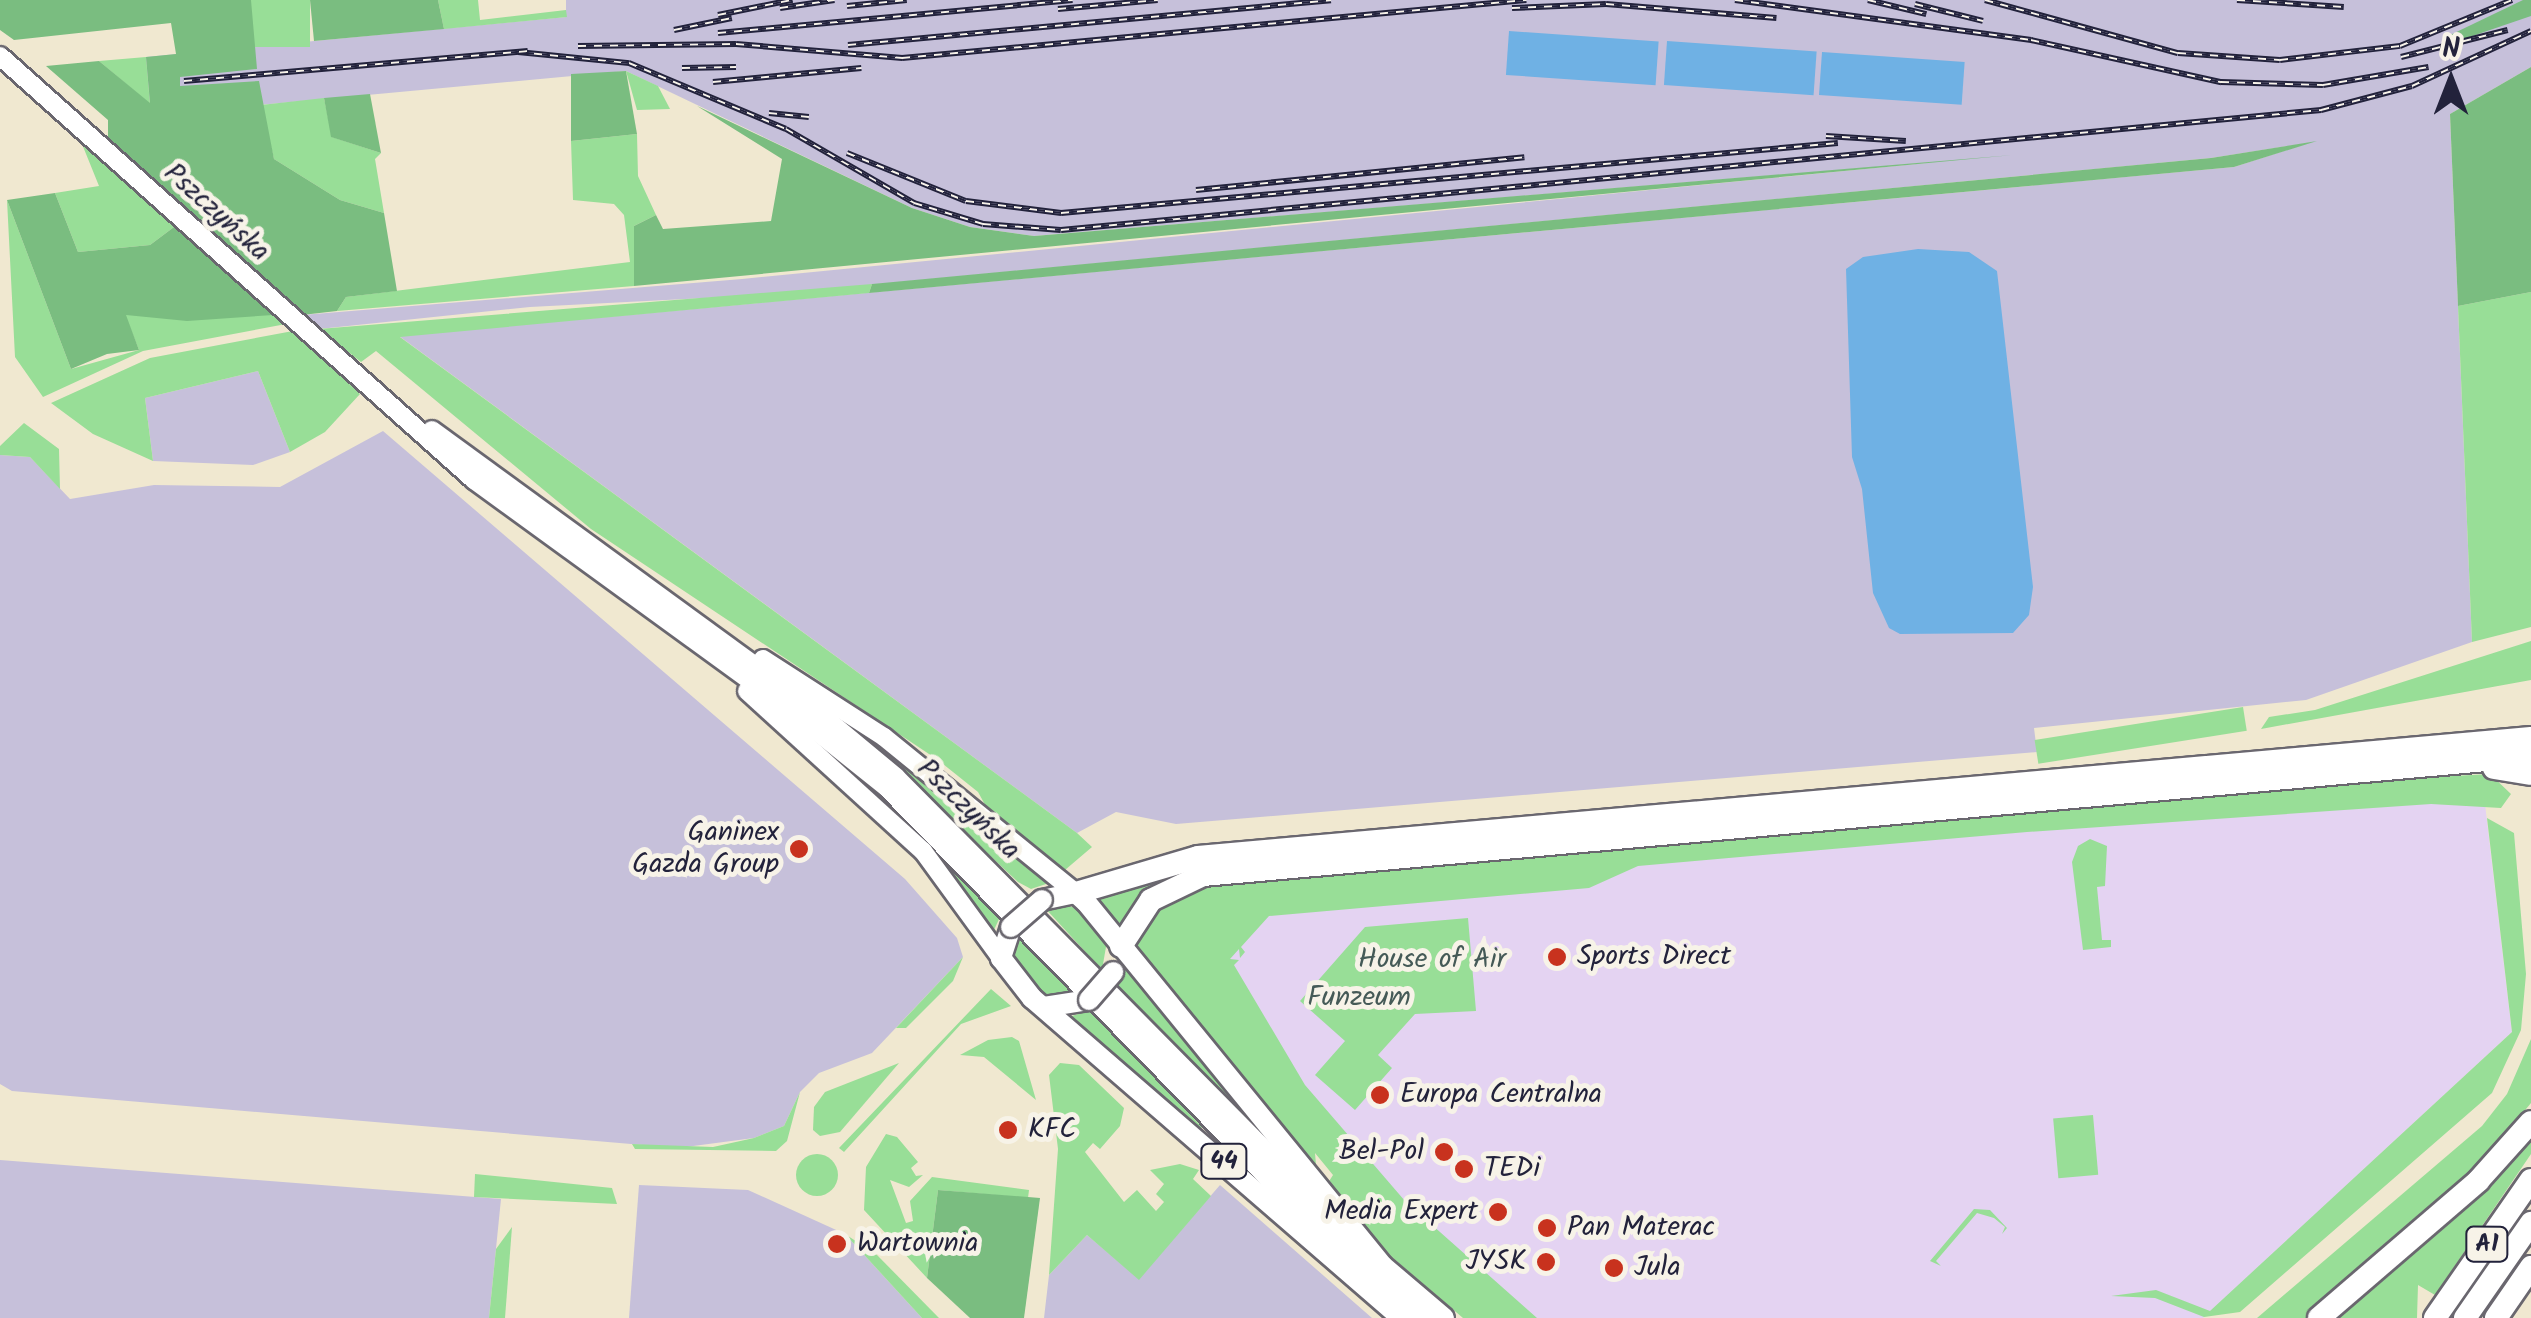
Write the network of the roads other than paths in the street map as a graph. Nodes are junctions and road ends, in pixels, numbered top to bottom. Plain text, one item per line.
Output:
1 (0, 56) edge
2 (395, 407) junction
3 (668, 603) junction
4 (698, 646) junction
5 (2531, 726) edge
6 (2531, 738) edge
7 (2453, 754) junction
8 (2531, 756) edge
9 (2531, 774) edge
10 (1076, 893) junction
11 (1121, 946) junction
12 (1001, 958) junction
13 (1044, 1007) junction
14 (2531, 1122) edge
15 (2531, 1180) edge
16 (2531, 1223) edge
17 (1383, 1266) junction
18 (2531, 1267) edge
19 (2438, 1313) edge
20 (2468, 1313) edge
21 (2497, 1316) edge
22 (1401, 1318) edge
23 (1423, 1318) edge
24 (1444, 1318) edge
25 (2320, 1318) edge

1 - 2 main road, Pszczyńska
2 - 3 main road, Pszczyńska
2 - 4 main road, Pszczyńska
3 - 10 main road
3 - 17 main road, Pszczyńska
4 - 12 main road
4 - 23 main road, Pszczyńska
5 - 7 highway
6 - 7 highway
7 - 8 highway
7 - 9 highway
7 - 10 highway
7 - 11 highway
10 - 11 main road
10 - 12 main road, bridge
11 - 13 main road, bridge
11 - 17 main road, 44
12 - 13 main road, 44
13 - 22 main road, 44
14 - 25 highway
15 - 19 highway, A1
16 - 20 highway, A1
17 - 24 main road, Pszczyńska / 44
18 - 21 highway

